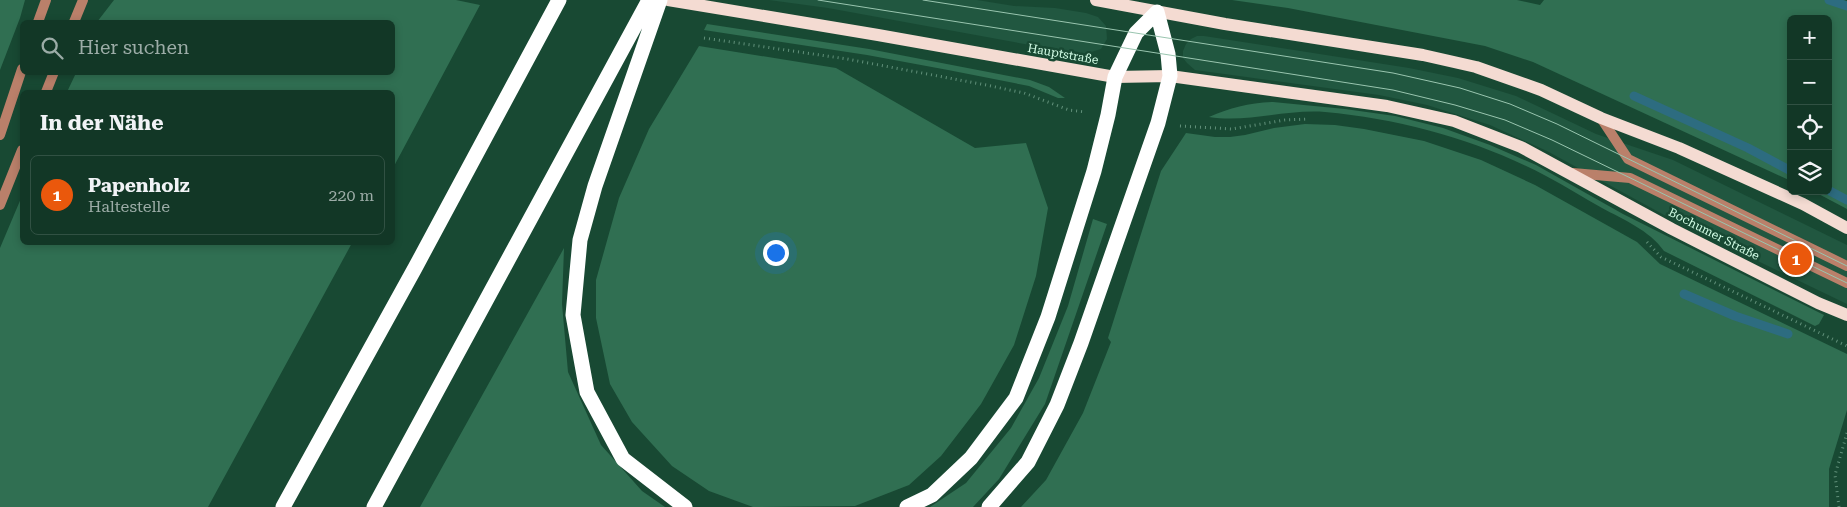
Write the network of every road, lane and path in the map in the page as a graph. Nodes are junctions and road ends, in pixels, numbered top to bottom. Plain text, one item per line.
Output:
1 (46, 0) edge
2 (83, 0) edge
3 (559, 0) edge
4 (649, 0) edge
5 (660, 0) edge
6 (668, 0) edge
7 (1096, 0) edge
8 (1157, 12) junction
9 (39, 20) edge
10 (75, 20) edge
11 (704, 38) dead end
12 (20, 75) edge
13 (53, 75) edge
14 (1170, 76) junction
15 (1115, 77) junction
16 (47, 90) edge
17 (1108, 115) junction
18 (1601, 118) junction
19 (1311, 119) dead end
20 (1454, 121) joint
21 (1158, 123) junction
22 (0, 135) edge
23 (20, 155) edge
24 (1572, 173) junction
25 (0, 205) edge
26 (1847, 228) edge
27 (1847, 266) edge
28 (1847, 283) edge
29 (1847, 315) edge
30 (1825, 336) dead end
31 (1847, 346) edge
32 (1847, 433) edge
33 (283, 507) edge
34 (374, 507) edge
35 (685, 507) edge
36 (907, 507) edge
37 (989, 507) edge
38 (1839, 507) edge

1 - 9 street
2 - 10 street
3 - 33 highway
4 - 34 highway
5 - 35 highway
6 - 15 main road, Hauptstraße
7 - 8 main road
8 - 14 highway
8 - 15 highway
8 - 18 main road
11 - 17 path
12 - 22 street
13 - 16 street
14 - 15 main road, Hauptstraße
14 - 20 main road, Hauptstraße
14 - 21 highway
15 - 17 highway
17 - 36 highway
18 - 26 main road
18 - 27 street
19 - 21 path
20 - 24 main road, Bochumer Straße
21 - 37 highway
23 - 25 street
24 - 28 street, Bochumer Straße
24 - 29 main road, Bochumer Straße
30 - 31 path
32 - 38 path

